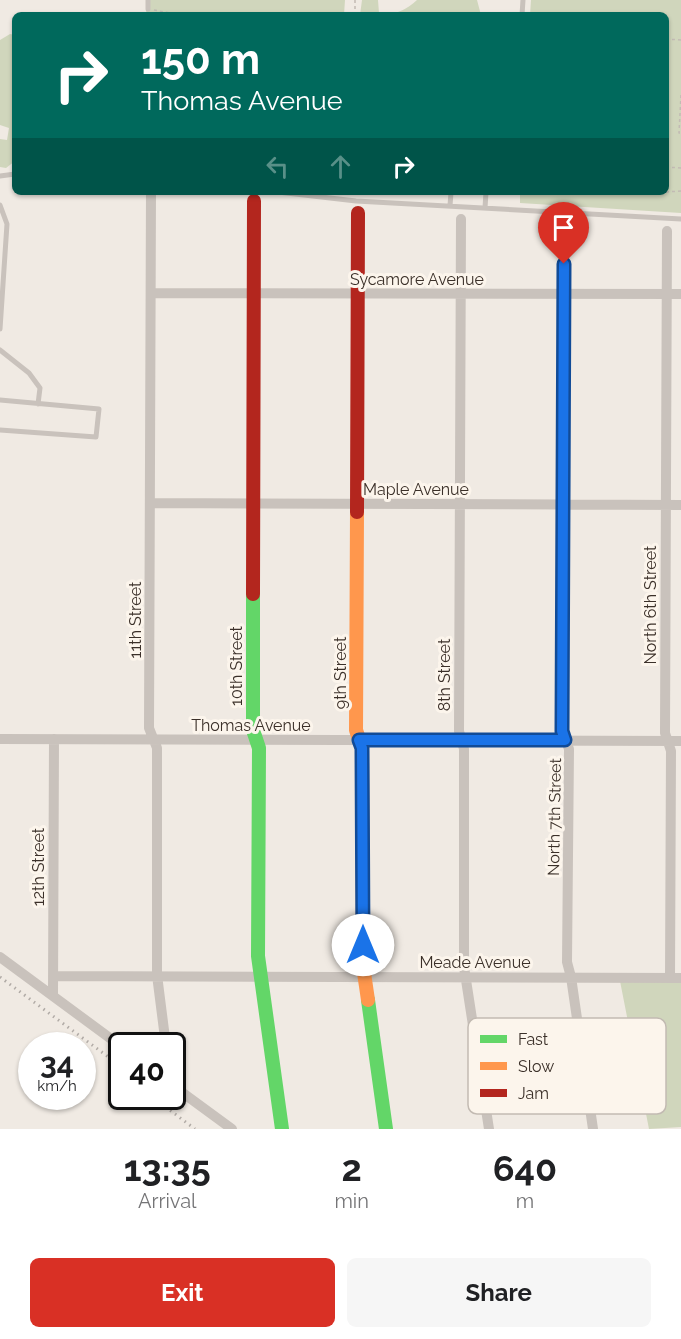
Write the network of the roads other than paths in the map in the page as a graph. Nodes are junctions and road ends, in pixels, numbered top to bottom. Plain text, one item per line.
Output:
1 (148, 0) edge
2 (148, 9) road end
3 (152, 195) edge
4 (304, 195) edge
5 (451, 195) edge
6 (486, 195) edge
7 (254, 201) dead end
8 (0, 205) edge
9 (450, 206) junction
10 (485, 208) junction
11 (358, 213) dead end
12 (460, 219) dead end
13 (681, 219) edge
14 (564, 225) dead end
15 (667, 231) dead end
16 (152, 293) junction
17 (254, 293) junction
18 (357, 293) junction
19 (460, 294) junction
20 (563, 294) junction
21 (666, 294) junction
22 (681, 294) edge
23 (0, 329) edge
24 (0, 350) edge
25 (0, 400) edge
26 (38, 404) junction
27 (0, 430) edge
28 (151, 503) junction
29 (253, 504) junction
30 (357, 504) junction
31 (459, 504) junction
32 (562, 505) junction
33 (666, 505) junction
34 (681, 505) edge
35 (0, 739) edge
36 (54, 739) junction
37 (155, 740) junction
38 (256, 740) junction
39 (359, 740) junction
40 (462, 740) junction
41 (565, 740) junction
42 (668, 741) junction
43 (681, 741) edge
44 (0, 957) edge
45 (157, 975) junction
46 (53, 976) junction
47 (260, 976) junction
48 (364, 977) junction
49 (467, 977) junction
50 (571, 977) junction
51 (676, 978) edge
52 (53, 996) junction
53 (473, 1018) edge
54 (577, 1018) edge
55 (164, 1032) edge
56 (108, 1037) edge
57 (186, 1094) edge
58 (487, 1114) edge
59 (592, 1114) edge
60 (232, 1129) edge
61 (282, 1129) edge
62 (386, 1129) edge
63 (489, 1129) edge
64 (594, 1129) edge

1 - 2 lane
3 - 16 street, 11th Street
4 - 9 lane
5 - 9 lane
6 - 10 lane
7 - 17 street, 10th Street
8 - 23 lane
9 - 10 lane
10 - 13 lane
11 - 18 street, 9th Street
12 - 19 street, 8th Street
14 - 20 street, North 7th Street
15 - 21 street, North 6th Street
16 - 17 street, Sycamore Avenue
16 - 28 street, 11th Street
17 - 18 street, Sycamore Avenue
17 - 29 street, 10th Street
18 - 19 street, Sycamore Avenue
18 - 30 street, 9th Street
19 - 20 street, Sycamore Avenue
19 - 31 street, 8th Street
20 - 21 street, Sycamore Avenue
20 - 32 street, North 7th Street
21 - 22 street, Sycamore Avenue
21 - 33 street, North 6th Street
24 - 26 lane
25 - 26 lane
26 - 27 lane
28 - 29 street, Maple Avenue
28 - 37 street, 11th Street
29 - 30 street, Maple Avenue
29 - 38 street, 10th Street
30 - 31 street, Maple Avenue
30 - 39 street, 9th Street
31 - 32 street, Maple Avenue
31 - 40 street, 8th Street
32 - 33 street, Maple Avenue
32 - 41 street, North 7th Street
33 - 34 street, Maple Avenue
33 - 42 street, North 6th Street
35 - 36 street, Thomas Avenue
36 - 37 street, Thomas Avenue
36 - 46 street, 12th Street
37 - 38 street, Thomas Avenue
37 - 45 street, 11th Street
38 - 39 street, Thomas Avenue
38 - 47 street, 10th Street
39 - 40 street, Thomas Avenue
39 - 48 street, 9th Street
40 - 41 street, Thomas Avenue
40 - 49 street, 8th Street
41 - 42 street, Thomas Avenue
41 - 50 street, North 7th Street
42 - 43 street, Thomas Avenue
42 - 51 street, North 6th Street
44 - 52 street
45 - 46 street, Meade Avenue
45 - 47 street, Meade Avenue
45 - 55 street, 11th Street
46 - 52 street, 12th Street
47 - 48 street, Meade Avenue
47 - 61 street, 10th Street
48 - 49 street, Meade Avenue
48 - 62 street, 9th Street
49 - 50 street, Meade Avenue
49 - 53 street, 8th Street
50 - 51 street, Meade Avenue
50 - 54 street, North 7th Street
52 - 56 street
57 - 60 street
58 - 63 street, 8th Street
59 - 64 street, North 7th Street

